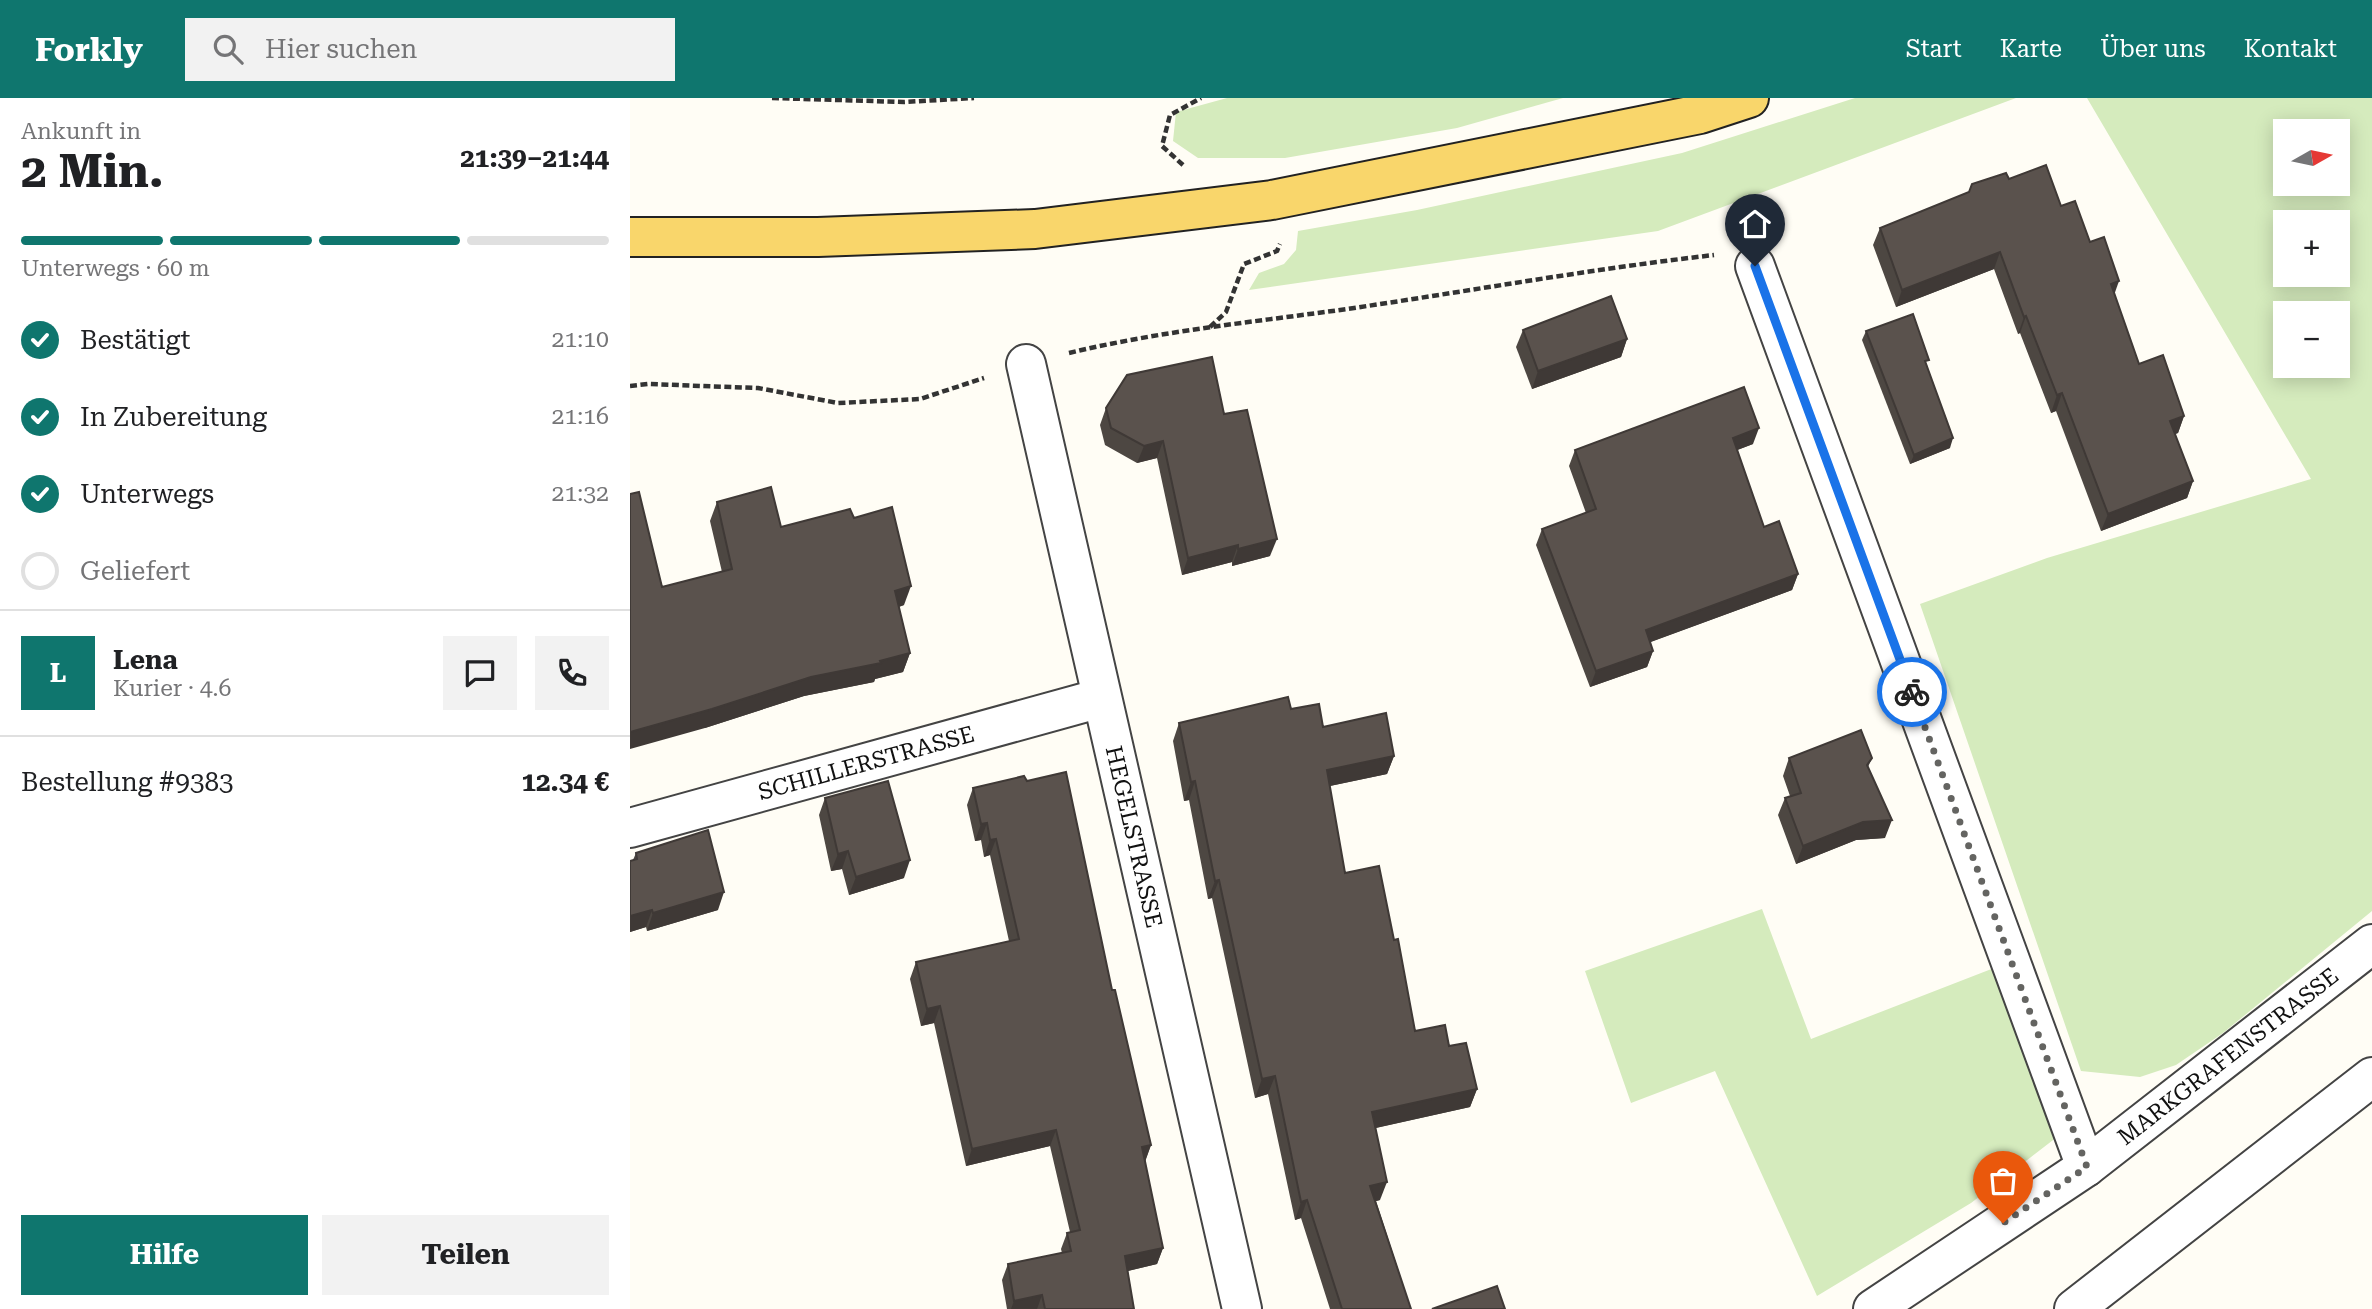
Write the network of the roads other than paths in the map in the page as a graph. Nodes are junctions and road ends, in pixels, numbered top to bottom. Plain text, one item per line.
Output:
1 (1749, 98) edge
2 (630, 237) edge
3 (1755, 266) road end
4 (1026, 364) dead end
5 (1101, 698) junction
6 (630, 828) edge
7 (2372, 944) edge
8 (2372, 1077) edge
9 (2087, 1167) junction
10 (1242, 1309) edge
11 (1873, 1309) edge
12 (2074, 1309) edge

1 - 2 main road
3 - 9 street
4 - 5 street, HEGELSTRASSE
5 - 6 street, SCHILLERSTRASSE
5 - 10 street, HEGELSTRASSE
7 - 9 street, MARKGRAFENSTRASSE
8 - 12 street
9 - 11 street, MARKGRAFENSTRASSE

